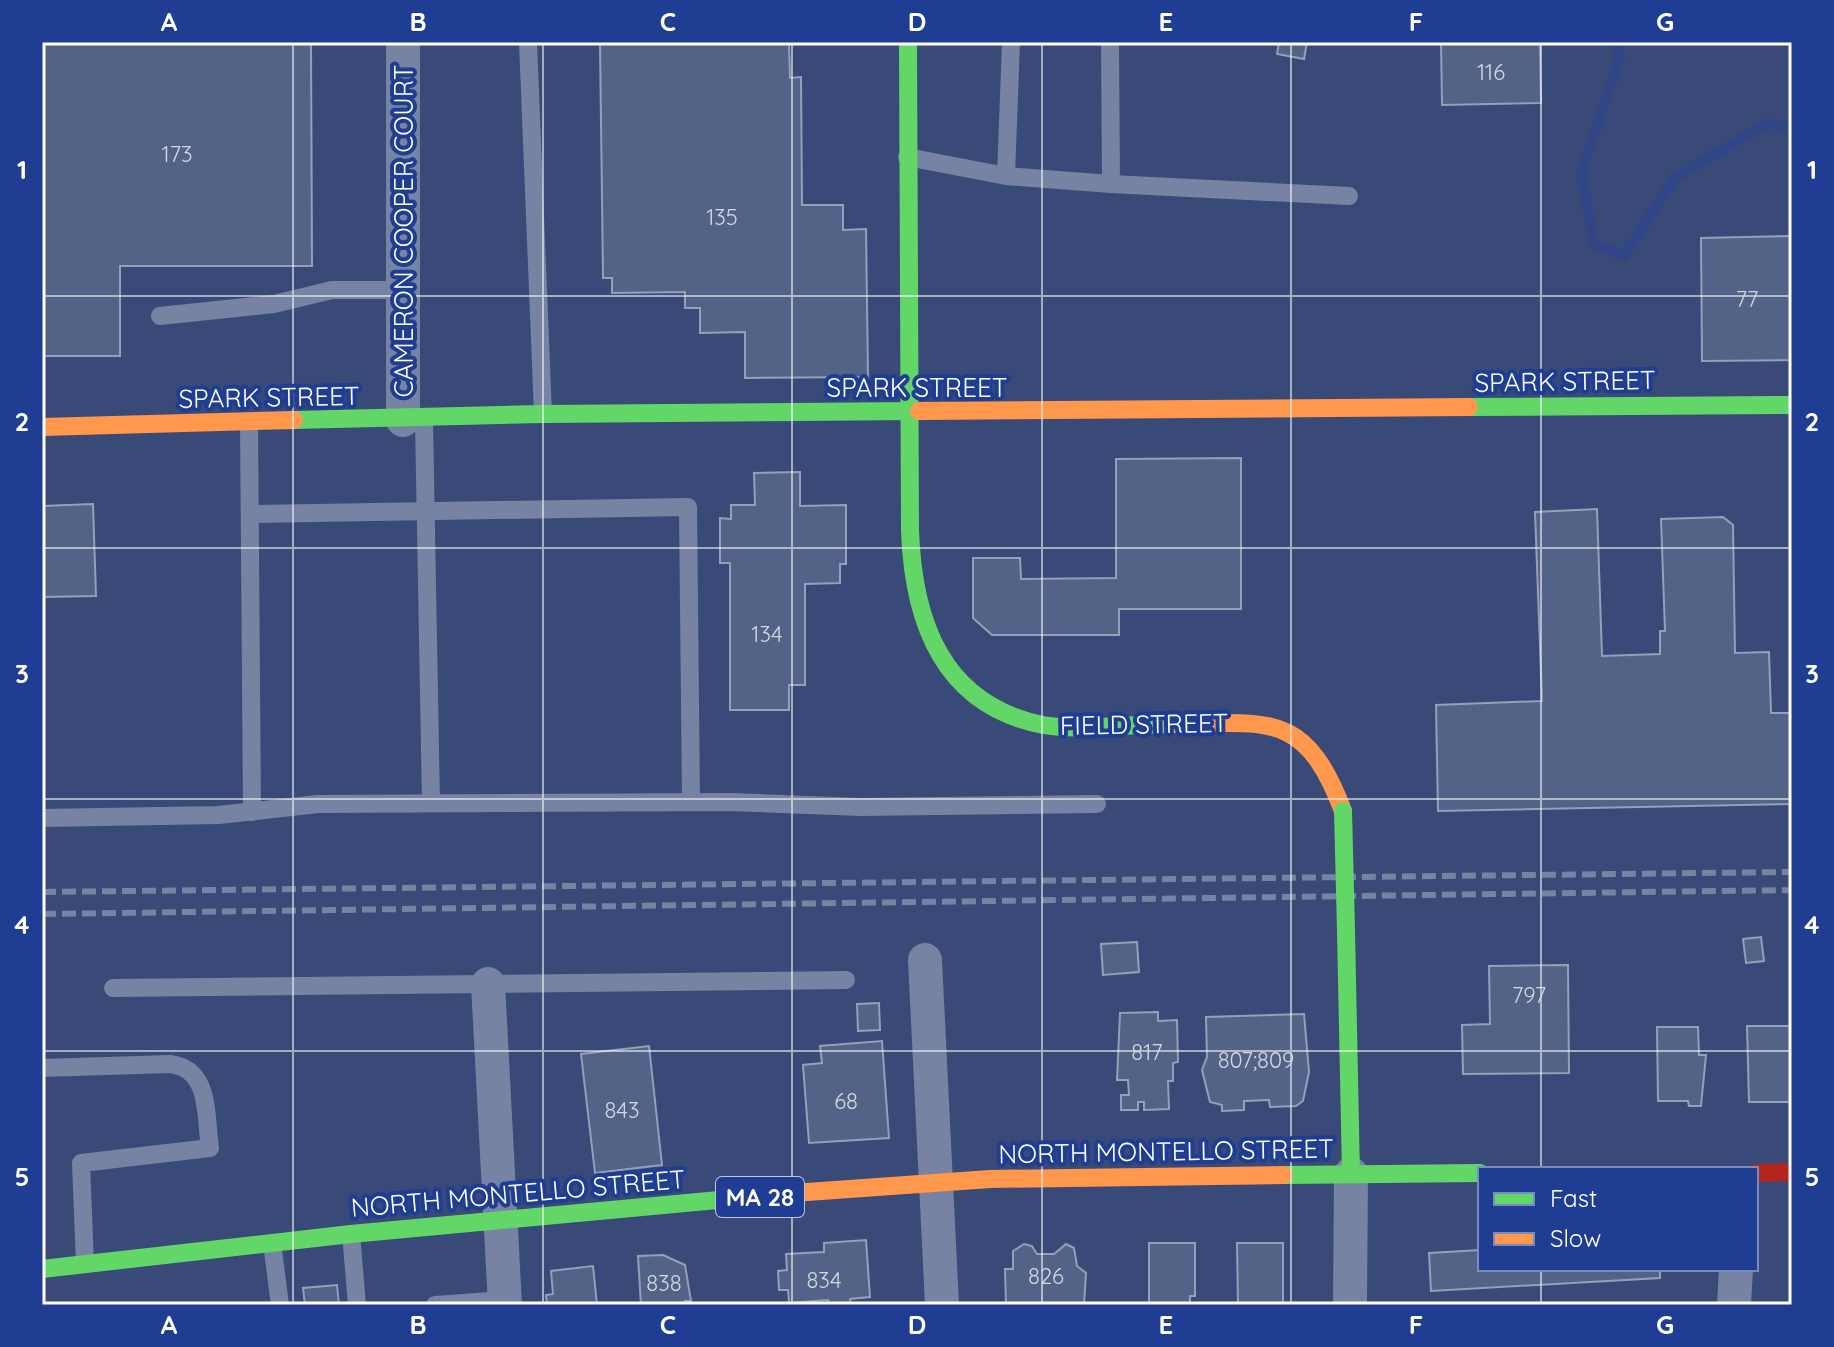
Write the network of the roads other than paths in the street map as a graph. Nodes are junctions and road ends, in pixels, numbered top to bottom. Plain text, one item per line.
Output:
1 (403, 42) edge
2 (528, 42) edge
3 (908, 42) edge
4 (1011, 42) edge
5 (1110, 42) edge
6 (907, 157) junction
7 (1006, 176) junction
8 (1111, 184) junction
9 (1349, 196) dead end
10 (403, 290) junction
11 (160, 316) dead end
12 (1792, 405) edge
13 (909, 413) junction
14 (543, 414) junction
15 (414, 420) junction
16 (249, 423) junction
17 (42, 427) edge
18 (426, 510) junction
19 (250, 514) junction
20 (691, 802) junction
21 (431, 803) junction
22 (1097, 804) dead end
23 (252, 812) junction
24 (42, 818) edge
25 (925, 960) dead end
26 (846, 980) dead end
27 (488, 984) junction
28 (113, 988) dead end
29 (42, 1068) edge
30 (1792, 1172) edge
31 (1478, 1173) edge
32 (1758, 1173) edge
33 (1351, 1174) junction
34 (935, 1181) junction
35 (501, 1222) junction
36 (351, 1234) junction
37 (272, 1243) junction
38 (85, 1264) junction
39 (42, 1269) edge
40 (1736, 1271) edge
41 (505, 1302) edge
42 (280, 1305) edge
43 (357, 1305) edge
44 (438, 1305) edge
45 (942, 1305) edge
46 (1350, 1305) edge
47 (1734, 1305) edge

1 - 10 street, CAMERON COOPER COURT
2 - 14 lane
3 - 6 street, FIELD STREET
4 - 7 lane
5 - 8 lane
6 - 7 lane
6 - 13 street, FIELD STREET
7 - 8 lane
8 - 9 lane
10 - 11 lane
10 - 15 street, CAMERON COOPER COURT
12 - 13 street, SPARK STREET
13 - 14 street, SPARK STREET
13 - 33 street, FIELD STREET, bridge
14 - 15 street, SPARK STREET
15 - 16 street, SPARK STREET
15 - 18 lane
16 - 17 street, SPARK STREET
16 - 19 lane
18 - 19 lane
18 - 20 lane
18 - 21 lane
19 - 23 lane
20 - 21 lane
20 - 22 lane
21 - 23 lane
23 - 24 lane
25 - 34 street
26 - 27 lane
27 - 28 lane
27 - 35 street
29 - 38 lane
30 - 32 street
31 - 33 street, NORTH MONTELLO STREET / MA 28
33 - 34 street, NORTH MONTELLO STREET / MA 28
33 - 46 street
34 - 35 street, NORTH MONTELLO STREET / MA 28
34 - 45 street
35 - 36 street, NORTH MONTELLO STREET / MA 28
35 - 41 street
36 - 37 street, NORTH MONTELLO STREET / MA 28
36 - 43 lane
37 - 38 street, NORTH MONTELLO STREET / MA 28
37 - 42 lane
38 - 39 street, NORTH MONTELLO STREET / MA 28
40 - 47 street
41 - 44 lane

